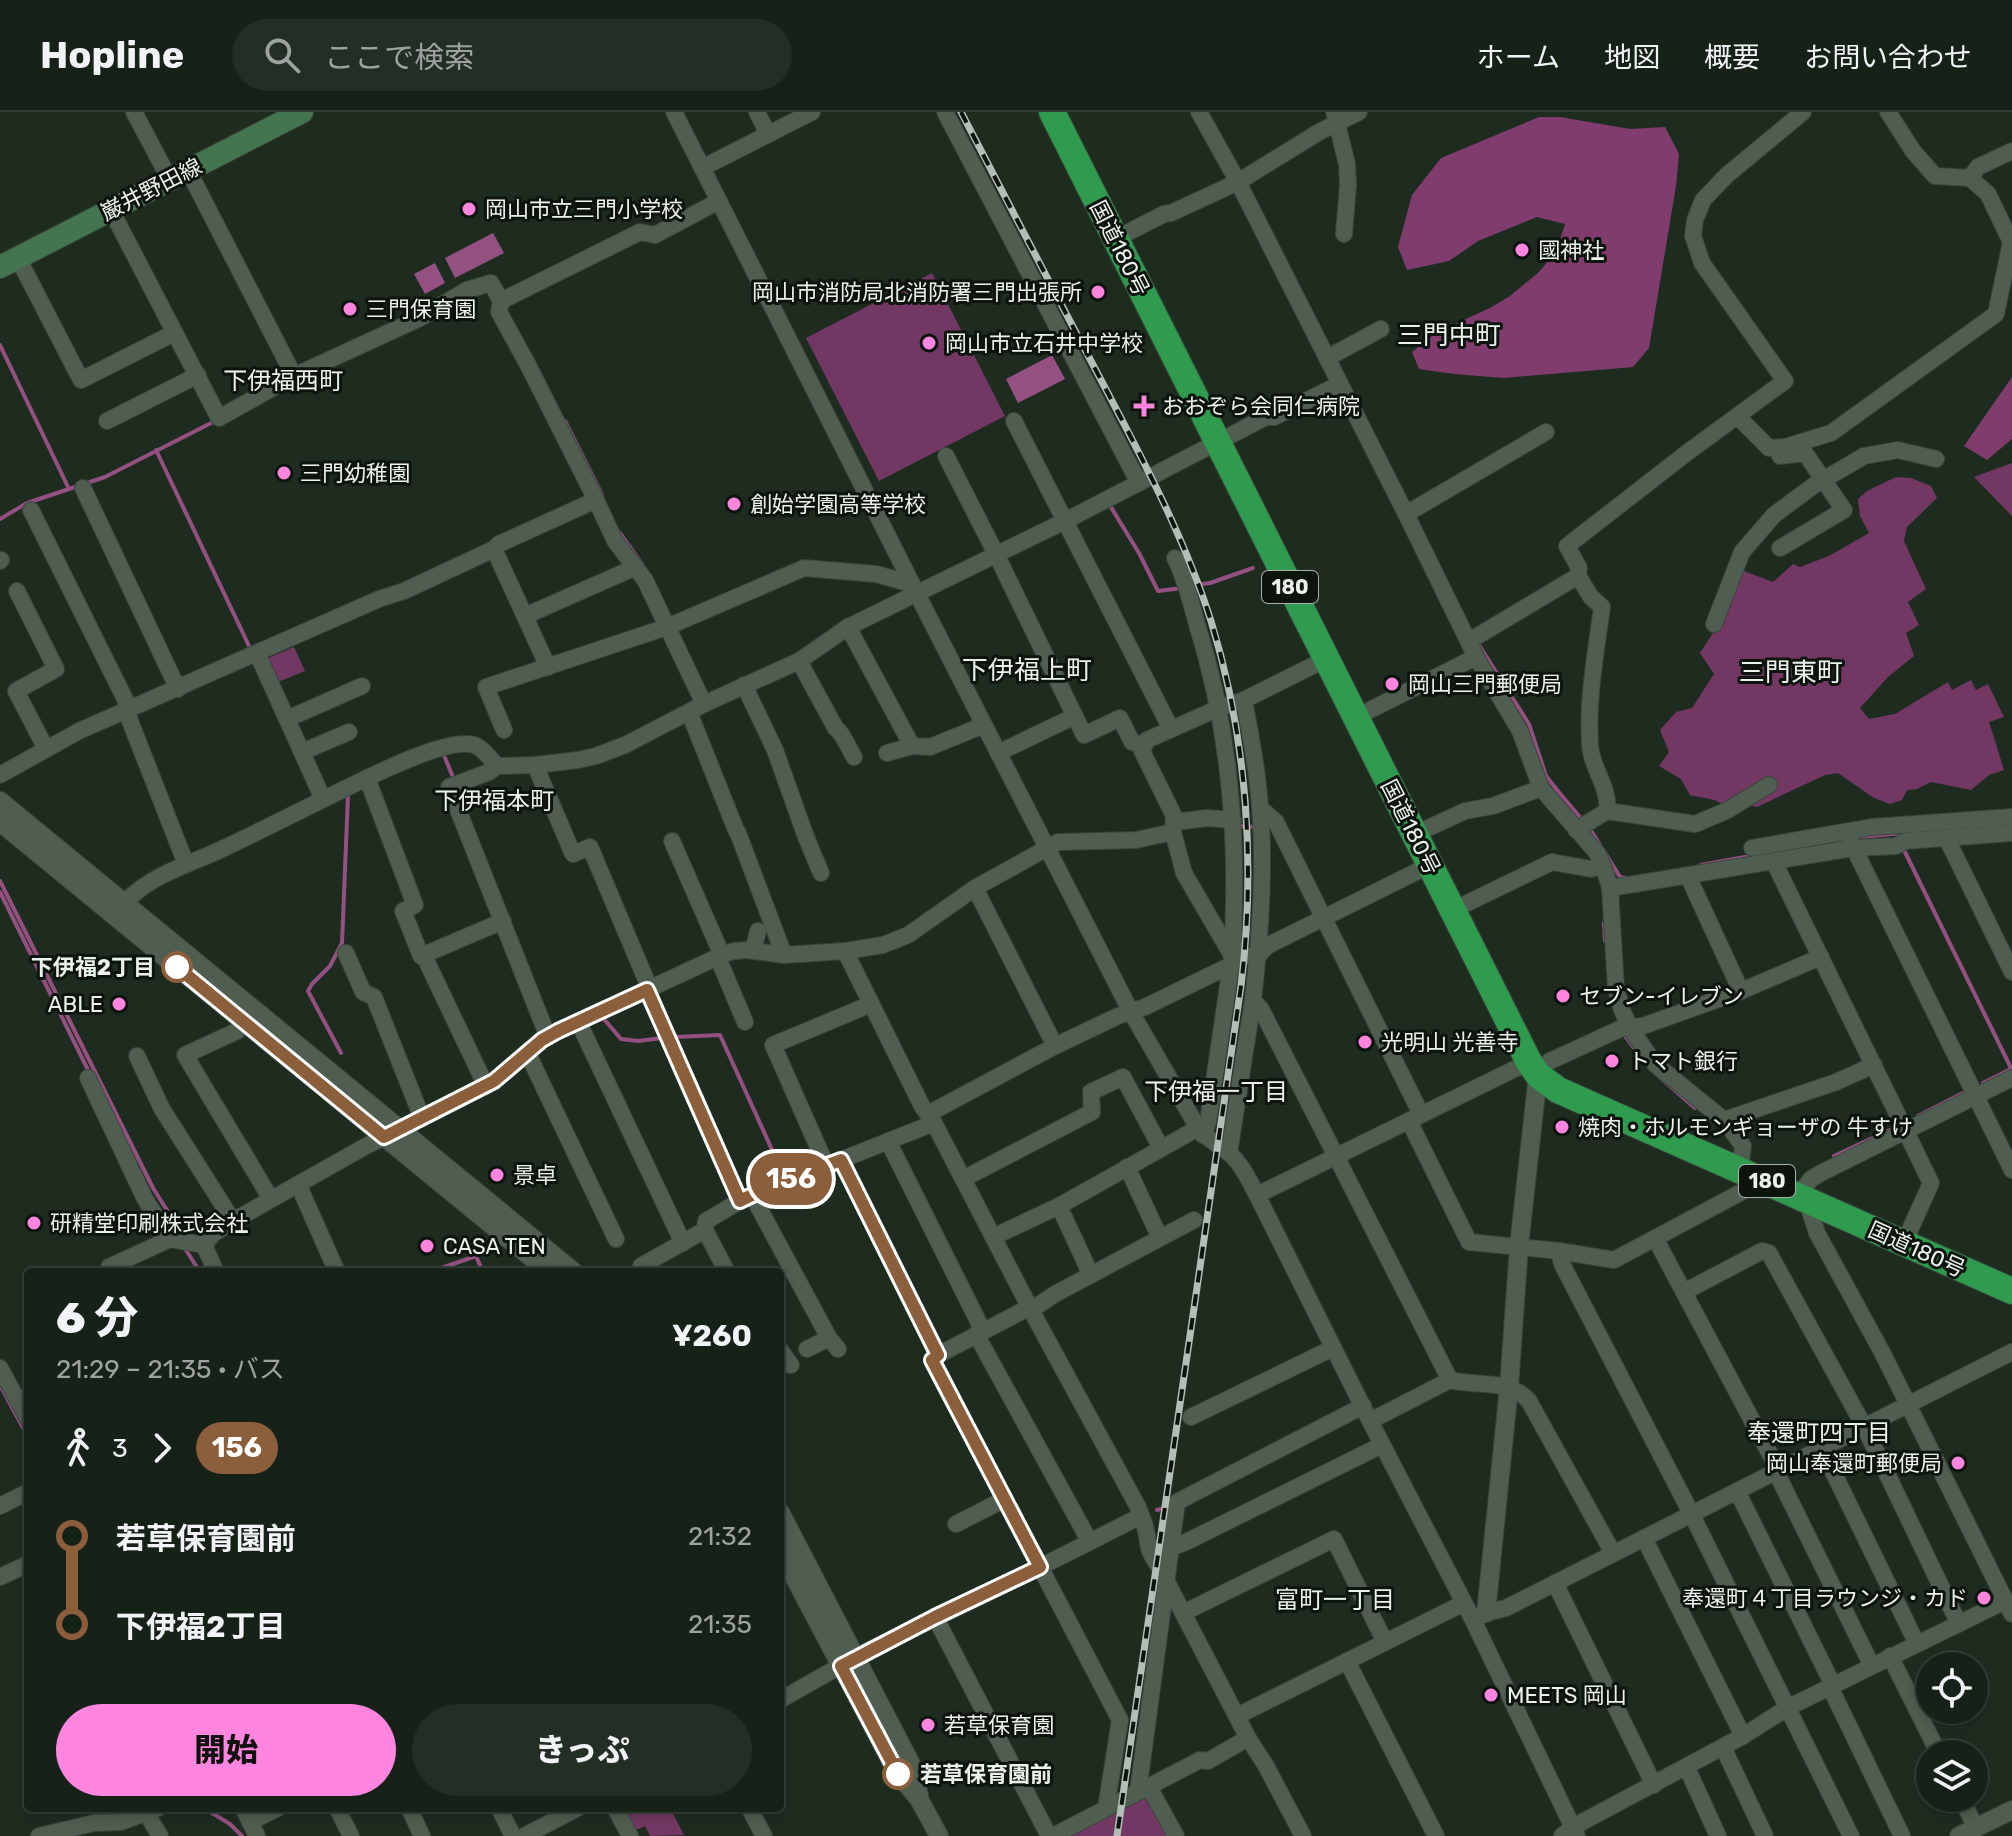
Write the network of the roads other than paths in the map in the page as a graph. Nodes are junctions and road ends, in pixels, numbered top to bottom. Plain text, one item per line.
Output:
1 (134, 112) edge
2 (302, 112) edge
3 (674, 112) edge
4 (757, 112) edge
5 (812, 112) edge
6 (945, 112) edge
7 (1052, 112) edge
8 (1199, 112) edge
9 (1359, 112) edge
10 (1803, 112) edge
11 (1888, 112) edge
12 (1334, 118) edge
13 (768, 134) junction
14 (2012, 151) edge
15 (702, 168) junction
16 (179, 175) junction
17 (1970, 178) junction
18 (1238, 182) junction
19 (719, 201) junction
20 (111, 210) junction
21 (1344, 234) dead end
22 (1115, 239) junction
23 (9, 262) edge
24 (501, 301) junction
25 (1381, 329) dead end
26 (174, 333) junction
27 (1331, 355) junction
28 (198, 375) junction
29 (294, 376) junction
30 (1340, 384) junction
31 (1738, 417) junction
32 (107, 421) dead end
33 (1014, 421) dead end
34 (1546, 432) dead end
35 (1218, 443) junction
36 (1769, 448) junction
37 (946, 456) dead end
38 (1936, 459) dead end
39 (1824, 480) junction
40 (1139, 483) junction
41 (83, 488) dead end
42 (596, 500) junction
43 (31, 510) dead end
44 (1411, 511) junction
45 (1065, 521) junction
46 (1780, 548) dead end
47 (494, 549) junction
48 (996, 554) junction
49 (1175, 558) dead end
50 (636, 567) junction
51 (1578, 576) junction
52 (914, 589) junction
53 (17, 591) dead end
54 (525, 616) junction
55 (1714, 624) dead end
56 (667, 627) junction
57 (848, 627) junction
58 (1475, 643) junction
59 (257, 653) junction
60 (1326, 659) junction
61 (799, 661) junction
62 (548, 667) junction
63 (744, 685) junction
64 (362, 686) dead end
65 (178, 689) junction
66 (1244, 700) junction
67 (697, 708) junction
68 (1219, 708) junction
69 (127, 710) junction
70 (1075, 716) junction
71 (1356, 717) junction
72 (287, 719) junction
73 (984, 725) junction
74 (1171, 729) junction
75 (504, 730) dead end
76 (349, 732) dead end
77 (912, 746) junction
78 (1143, 746) junction
79 (46, 749) junction
80 (302, 752) junction
81 (887, 753) dead end
82 (998, 753) junction
83 (854, 757) dead end
84 (535, 765) junction
85 (497, 766) junction
86 (0, 775) edge
87 (367, 778) junction
88 (1769, 785) dead end
89 (1541, 788) junction
90 (323, 799) junction
91 (0, 801) edge
92 (1260, 808) junction
93 (1607, 811) junction
94 (2012, 817) edge
95 (1233, 820) junction
96 (0, 822) edge
97 (1583, 826) junction
98 (1174, 827) junction
99 (1943, 832) junction
100 (2012, 833) edge
101 (1415, 834) junction
102 (1849, 839) junction
103 (672, 841) dead end
104 (1047, 848) junction
105 (1752, 848) dead end
106 (1782, 853) junction
107 (63, 864) junction
108 (186, 864) junction
109 (1430, 865) junction
110 (821, 873) dead end
111 (1606, 874) junction
112 (1688, 876) junction
113 (975, 888) junction
114 (118, 909) junction
115 (1453, 910) junction
116 (1324, 918) junction
117 (503, 921) junction
118 (758, 931) dead end
119 (753, 951) junction
120 (845, 951) junction
121 (346, 953) dead end
122 (784, 955) junction
123 (421, 956) junction
124 (720, 956) junction
125 (1258, 956) junction
126 (1821, 957) junction
127 (1232, 961) junction
128 (2012, 972) edge
129 (648, 989) junction
130 (1741, 991) junction
131 (1253, 1000) junction
132 (871, 1004) junction
133 (1131, 1012) junction
134 (250, 1017) junction
135 (578, 1021) junction
136 (745, 1022) dead end
137 (1630, 1028) junction
138 (548, 1037) junction
139 (1055, 1046) junction
140 (527, 1052) junction
141 (137, 1056) dead end
142 (1874, 1065) junction
143 (1533, 1068) junction
144 (88, 1078) dead end
145 (2012, 1078) edge
146 (486, 1086) junction
147 (1976, 1096) junction
148 (422, 1118) junction
149 (931, 1118) junction
150 (1415, 1118) junction
151 (1724, 1120) junction
152 (1906, 1130) junction
153 (1201, 1131) junction
154 (392, 1133) junction
155 (888, 1141) junction
156 (1161, 1148) junction
157 (1229, 1153) junction
158 (1336, 1156) junction
159 (833, 1162) junction
160 (1127, 1167) junction
161 (2012, 1170) edge
162 (1752, 1175) junction
163 (963, 1179) junction
164 (298, 1184) junction
165 (1257, 1195) junction
166 (1802, 1197) junction
167 (746, 1198) junction
168 (271, 1199) junction
169 (1059, 1206) junction
170 (1194, 1220) dead end
171 (233, 1221) junction
172 (705, 1230) junction
173 (993, 1237) junction
174 (1160, 1238) junction
175 (1655, 1238) junction
176 (616, 1239) dead end
177 (184, 1241) junction
178 (683, 1243) junction
179 (1904, 1243) junction
180 (1519, 1246) junction
181 (532, 1248) junction
182 (1559, 1251) junction
183 (641, 1266) dead end
184 (109, 1267) dead end
185 (212, 1268) edge
186 (335, 1268) edge
187 (546, 1268) edge
188 (567, 1268) edge
189 (725, 1268) edge
190 (1091, 1275) junction
191 (2012, 1291) edge
192 (1684, 1292) junction
193 (1030, 1308) junction
194 (980, 1332) junction
195 (1333, 1348) junction
196 (807, 1349) dead end
197 (2012, 1352) edge
198 (784, 1355) edge
199 (938, 1355) junction
200 (791, 1365) dead end
201 (0, 1368) edge
202 (1450, 1380) junction
203 (1509, 1387) junction
204 (1909, 1405) junction
205 (24, 1412) edge
206 (1366, 1414) junction
207 (1191, 1417) dead end
208 (1865, 1428) junction
209 (1382, 1445) junction
210 (1822, 1449) junction
211 (1778, 1471) junction
212 (1737, 1491) junction
213 (24, 1494) edge
214 (1005, 1499) junction
215 (0, 1506) edge
216 (1691, 1513) junction
217 (1141, 1516) junction
218 (956, 1524) dead end
219 (1644, 1538) junction
220 (1090, 1542) junction
221 (1171, 1548) junction
222 (787, 1550) edge
223 (1613, 1553) junction
224 (24, 1566) edge
225 (1040, 1567) junction
226 (0, 1577) edge
227 (1167, 1581) junction
228 (1555, 1583) junction
229 (1464, 1603) junction
230 (2010, 1608) edge
231 (1183, 1613) junction
232 (1480, 1616) junction
233 (935, 1617) junction
234 (1959, 1624) junction
235 (1385, 1642) junction
236 (1917, 1644) junction
237 (1890, 1656) junction
238 (1347, 1661) junction
239 (848, 1662) junction
240 (1872, 1666) junction
241 (1831, 1686) junction
242 (784, 1698) edge
243 (1787, 1708) junction
244 (1237, 1716) junction
245 (1743, 1736) junction
246 (1248, 1738) junction
247 (1932, 1740) edge
248 (1723, 1747) junction
249 (1687, 1768) junction
250 (1654, 1785) junction
251 (1143, 1790) junction
252 (1106, 1808) junction
253 (2012, 1810) edge
254 (147, 1812) edge
255 (153, 1812) edge
256 (270, 1812) edge
257 (339, 1812) edge
258 (411, 1812) edge
259 (501, 1812) edge
260 (570, 1812) edge
261 (617, 1812) edge
262 (751, 1812) edge
263 (1964, 1812) edge
264 (250, 1822) edge
265 (1968, 1832) edge
266 (1571, 1833) edge
267 (39, 1836) edge
268 (160, 1836) edge
269 (351, 1836) edge
270 (422, 1836) edge
271 (513, 1836) edge
272 (524, 1836) edge
273 (630, 1836) edge
274 (764, 1836) edge
275 (939, 1836) edge
276 (1051, 1836) edge
277 (1176, 1836) edge
278 (1303, 1836) edge
279 (1436, 1836) edge
280 (1718, 1836) edge
281 (1765, 1836) edge
282 (1851, 1836) edge
283 (1902, 1836) edge

1 - 16 street
2 - 16 main road, 巌井野田線
3 - 15 street
4 - 13 street
5 - 13 street
6 - 40 street
7 - 22 highway, 国道180号 / 180
8 - 18 street
9 - 12 street
10 - 31 street
11 - 17 street
12 - 18 street
12 - 21 street
13 - 15 street
14 - 17 street
15 - 19 street
16 - 20 main road, 巌井野田線
16 - 29 street
17 - 36 street
18 - 22 street
18 - 27 street
19 - 24 street
19 - 52 street
20 - 23 main road, 巌井野田線
20 - 26 street
22 - 35 highway, 国道180号 / 180
23 - 26 street
24 - 29 street
24 - 42 street
25 - 27 street
26 - 28 street
27 - 30 street
28 - 29 street
28 - 32 street
30 - 35 street
30 - 44 street
31 - 36 street
31 - 51 street
33 - 45 street
34 - 44 street
35 - 40 street
35 - 60 highway, 国道180号 / 180
36 - 39 street
37 - 48 street
38 - 39 street
39 - 46 street
39 - 55 street
40 - 45 street
41 - 65 street
42 - 47 street
42 - 50 street
43 - 69 street
44 - 58 street
45 - 48 street
45 - 74 street
47 - 54 street
47 - 59 street
48 - 52 street
48 - 70 street
49 - 68 street
50 - 54 street
50 - 56 street
51 - 58 street
51 - 93 street
52 - 56 street
52 - 57 street
52 - 73 street
53 - 79 street
54 - 62 street
56 - 62 street
56 - 67 street
57 - 61 street
57 - 77 street
58 - 71 street
58 - 89 street
59 - 65 street
59 - 72 street
60 - 66 street
60 - 71 highway, 国道180号 / 180
61 - 63 street
61 - 83 street
62 - 75 street
63 - 67 street
63 - 110 street
64 - 72 street
65 - 69 street
66 - 68 street
66 - 92 street
67 - 84 street
67 - 122 street
68 - 74 street
68 - 95 street
69 - 79 street
69 - 108 street
70 - 78 street
70 - 82 street
71 - 101 highway, 国道180号 / 180
72 - 80 street
73 - 77 street
73 - 82 street
74 - 78 street
76 - 80 street
77 - 81 street
78 - 98 street
79 - 86 street
80 - 90 street
82 - 104 street
84 - 85 street
84 - 129 street
85 - 87 street
85 - 117 street
87 - 90 street
87 - 123 street
88 - 93 street
89 - 97 street
89 - 101 street
90 - 108 street
91 - 107 street
92 - 116 street
92 - 125 street
93 - 97 street
94 - 99 street
95 - 98 street
95 - 127 street
96 - 107 street
97 - 111 street
98 - 104 street
98 - 127 street
99 - 100 street
99 - 102 street
99 - 102 street
99 - 128 street
101 - 109 highway, 国道180号 / 180
102 - 106 street
102 - 147 street
103 - 124 street
104 - 113 street
104 - 133 street
105 - 106 street
106 - 112 street
106 - 126 street
107 - 114 street
108 - 114 street
109 - 115 highway, 国道180号 / 180
109 - 116 street
111 - 112 street
111 - 115 street
111 - 137 street
112 - 130 street
113 - 120 street
113 - 139 street
114 - 134 street
115 - 143 highway, 国道180号 / 180
116 - 125 street
116 - 150 street
117 - 123 street
117 - 138 street
118 - 119 street
119 - 122 street
119 - 124 street
120 - 122 street
120 - 132 street
121 - 148 street
123 - 146 street
124 - 129 street
124 - 136 street
125 - 127 street
125 - 131 street
126 - 130 street
126 - 142 street
127 - 133 street
127 - 153 street
129 - 135 street
129 - 167 street
130 - 137 street
131 - 157 street
131 - 158 street
132 - 149 street
132 - 159 street
133 - 139 street
133 - 153 street
134 - 154 street
134 - 168 street
135 - 138 street
135 - 178 street
137 - 143 street
137 - 151 street
138 - 140 street
139 - 149 street
140 - 146 street
140 - 176 street
141 - 171 street
142 - 151 street
142 - 152 street
143 - 150 street
143 - 162 highway, 国道180号 / 180
143 - 180 street
144 - 177 street
145 - 147 street
146 - 148 street
147 - 152 street
147 - 161 street
148 - 154 street
149 - 155 street
149 - 163 street
150 - 158 street
150 - 180 street
151 - 162 street
152 - 166 street
152 - 179 street
153 - 156 street
153 - 157 street
154 - 164 street
154 - 181 street
155 - 159 street
155 - 194 street
156 - 160 street
156 - 163 street
157 - 165 street
158 - 165 street
158 - 202 street
159 - 167 street
159 - 199 street
160 - 169 street
160 - 174 street
162 - 166 highway, 国道180号 / 180
162 - 175 street
163 - 173 street
164 - 168 street
164 - 186 street
165 - 195 street
166 - 179 highway, 国道180号 / 180
166 - 204 street
167 - 172 street
167 - 196 street
168 - 171 street
169 - 173 street
169 - 190 street
170 - 174 street
171 - 177 street
172 - 178 street
172 - 189 street
173 - 193 street
174 - 190 street
175 - 182 street
175 - 192 street
177 - 184 street
177 - 185 street
178 - 183 street
179 - 191 highway, 国道180号 / 180
180 - 182 street
180 - 203 street
181 - 187 street
181 - 188 street
182 - 216 street
190 - 193 street
192 - 208 street
192 - 211 street
193 - 194 street
193 - 217 street
194 - 199 street
194 - 220 street
195 - 206 street
195 - 207 street
197 - 204 street
198 - 200 street
199 - 214 street
201 - 205 street
202 - 203 street
202 - 206 street
203 - 223 street
203 - 232 street
204 - 208 street
204 - 230 street
206 - 209 street
206 - 221 street
208 - 210 street
208 - 234 street
209 - 221 street
209 - 229 street
210 - 211 street
210 - 236 street
211 - 212 street
211 - 240 street
212 - 216 street
212 - 241 street
213 - 215 street
214 - 218 street
214 - 225 street
216 - 219 street
216 - 243 street
217 - 220 street
217 - 227 street
219 - 223 street
219 - 245 street
220 - 225 street
221 - 227 street
222 - 239 street
223 - 228 street
224 - 226 street
225 - 233 street
225 - 252 street
227 - 231 street
227 - 251 street
228 - 232 street
228 - 250 street
229 - 232 street
229 - 235 street
230 - 234 street
231 - 235 street
231 - 244 street
232 - 266 street
233 - 239 street
233 - 276 street
234 - 236 street
235 - 238 street
236 - 237 street
237 - 240 street
237 - 247 street
238 - 244 street
238 - 279 street
239 - 242 street
239 - 275 street
240 - 241 street
241 - 243 street
241 - 283 street
243 - 245 street
243 - 282 street
244 - 246 street
245 - 248 street
246 - 251 street
246 - 278 street
248 - 249 street
248 - 281 street
249 - 250 street
249 - 280 street
250 - 266 street
251 - 252 street
251 - 277 street
252 - 276 street
253 - 265 street
254 - 267 street
255 - 268 street
256 - 264 street
257 - 269 street
258 - 270 street
259 - 271 street
260 - 272 street
261 - 273 street
262 - 274 street
263 - 265 street

